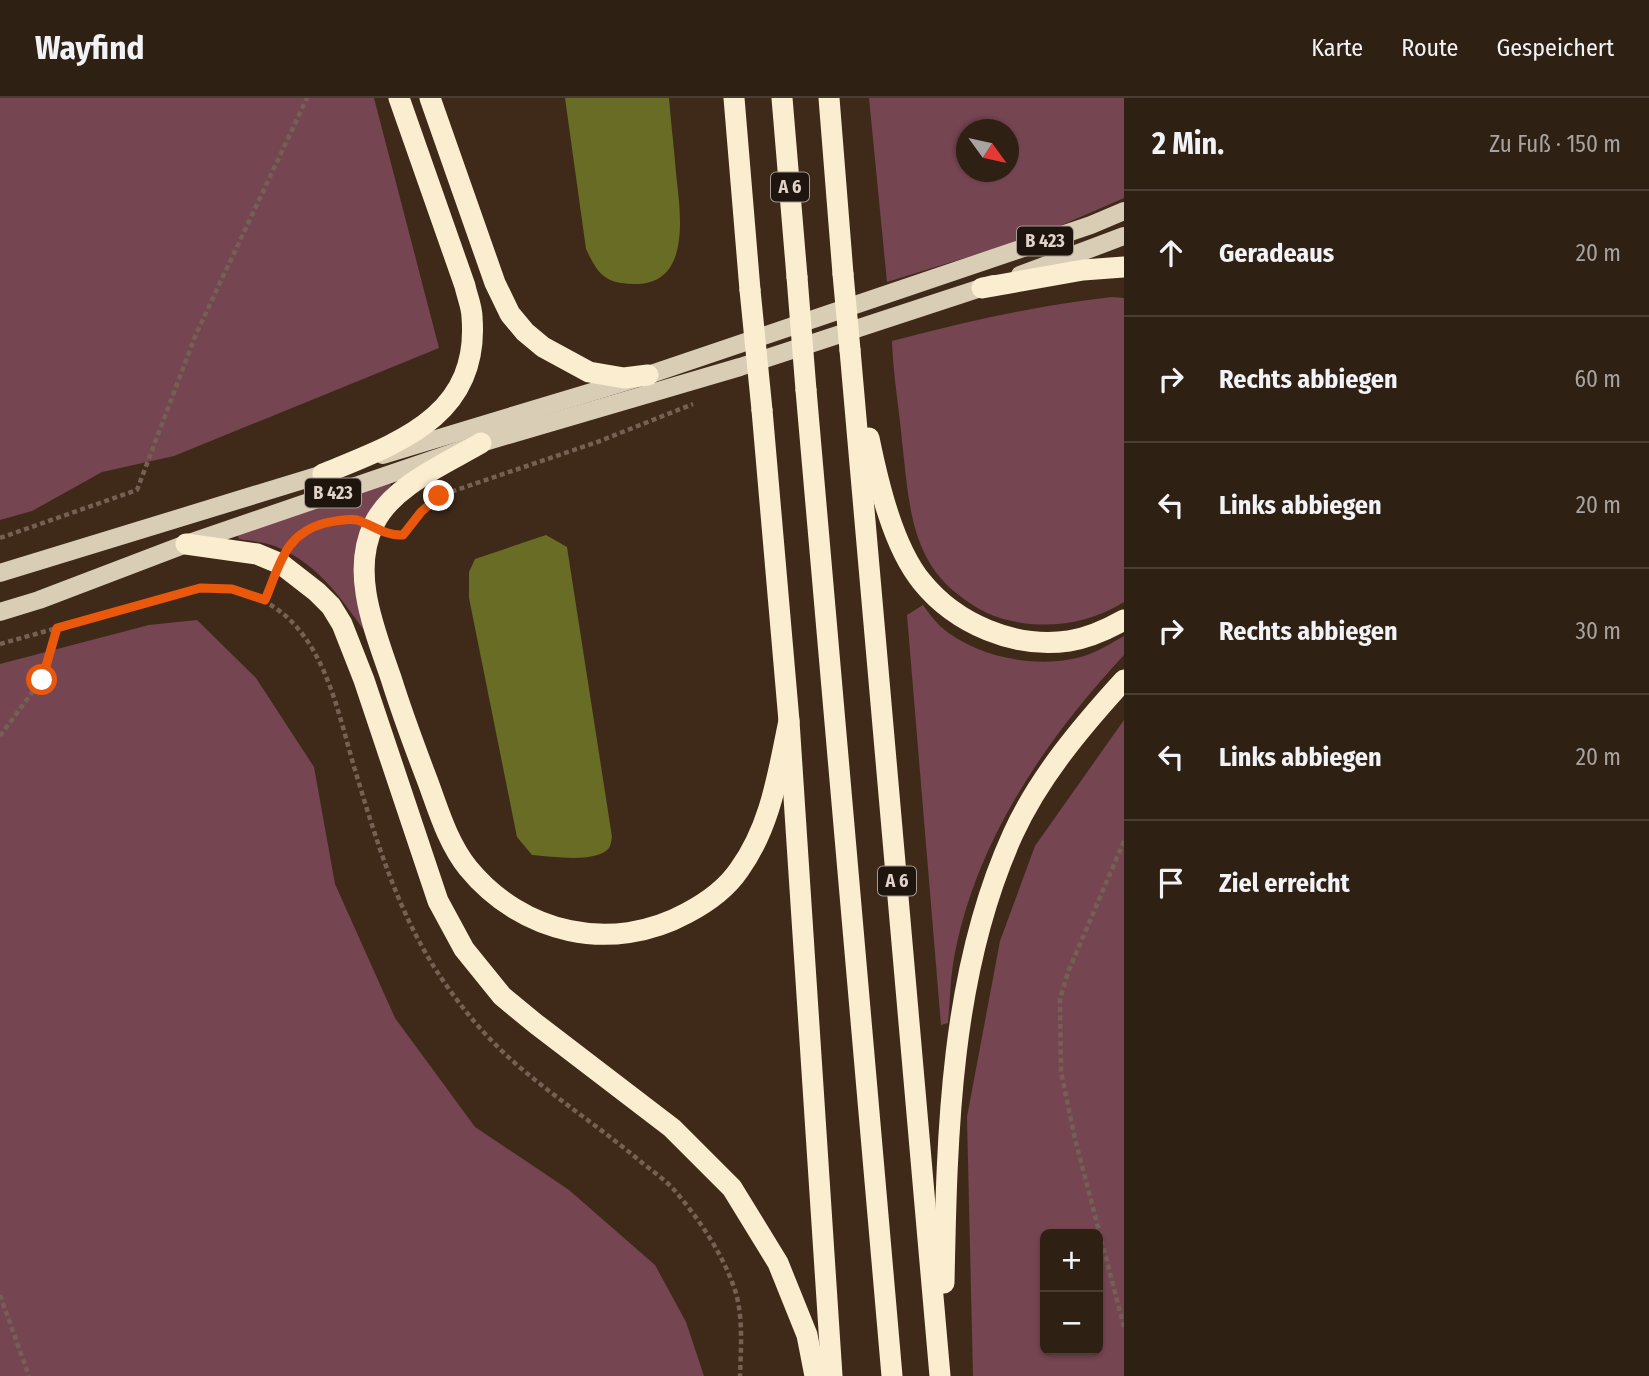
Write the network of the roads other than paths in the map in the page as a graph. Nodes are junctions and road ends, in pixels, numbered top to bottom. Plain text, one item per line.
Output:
1 (399, 98) edge
2 (430, 98) edge
3 (734, 98) edge
4 (782, 98) edge
5 (829, 98) edge
6 (1124, 211) edge
7 (1124, 236) edge
8 (1124, 267) edge
9 (982, 288) junction
10 (648, 375) junction
11 (855, 386) junction
12 (481, 443) junction
13 (323, 474) junction
14 (186, 544) junction
15 (0, 573) edge
16 (0, 612) edge
17 (1124, 620) edge
18 (1124, 680) edge
19 (789, 722) junction
20 (815, 1376) edge
21 (832, 1376) edge
22 (892, 1376) edge
23 (941, 1376) edge

1 - 13 highway
2 - 10 highway
3 - 19 highway, bridge
4 - 22 highway, A 6, bridge
5 - 11 highway, A 6, bridge
6 - 10 main road, B 423
7 - 9 main road, B 423
8 - 9 highway
9 - 12 main road, B 423
10 - 13 main road
11 - 17 highway
11 - 23 highway, A 6
12 - 14 main road, B 423
12 - 19 highway
13 - 15 main road
14 - 16 main road
14 - 20 highway
18 - 23 highway
19 - 21 highway

